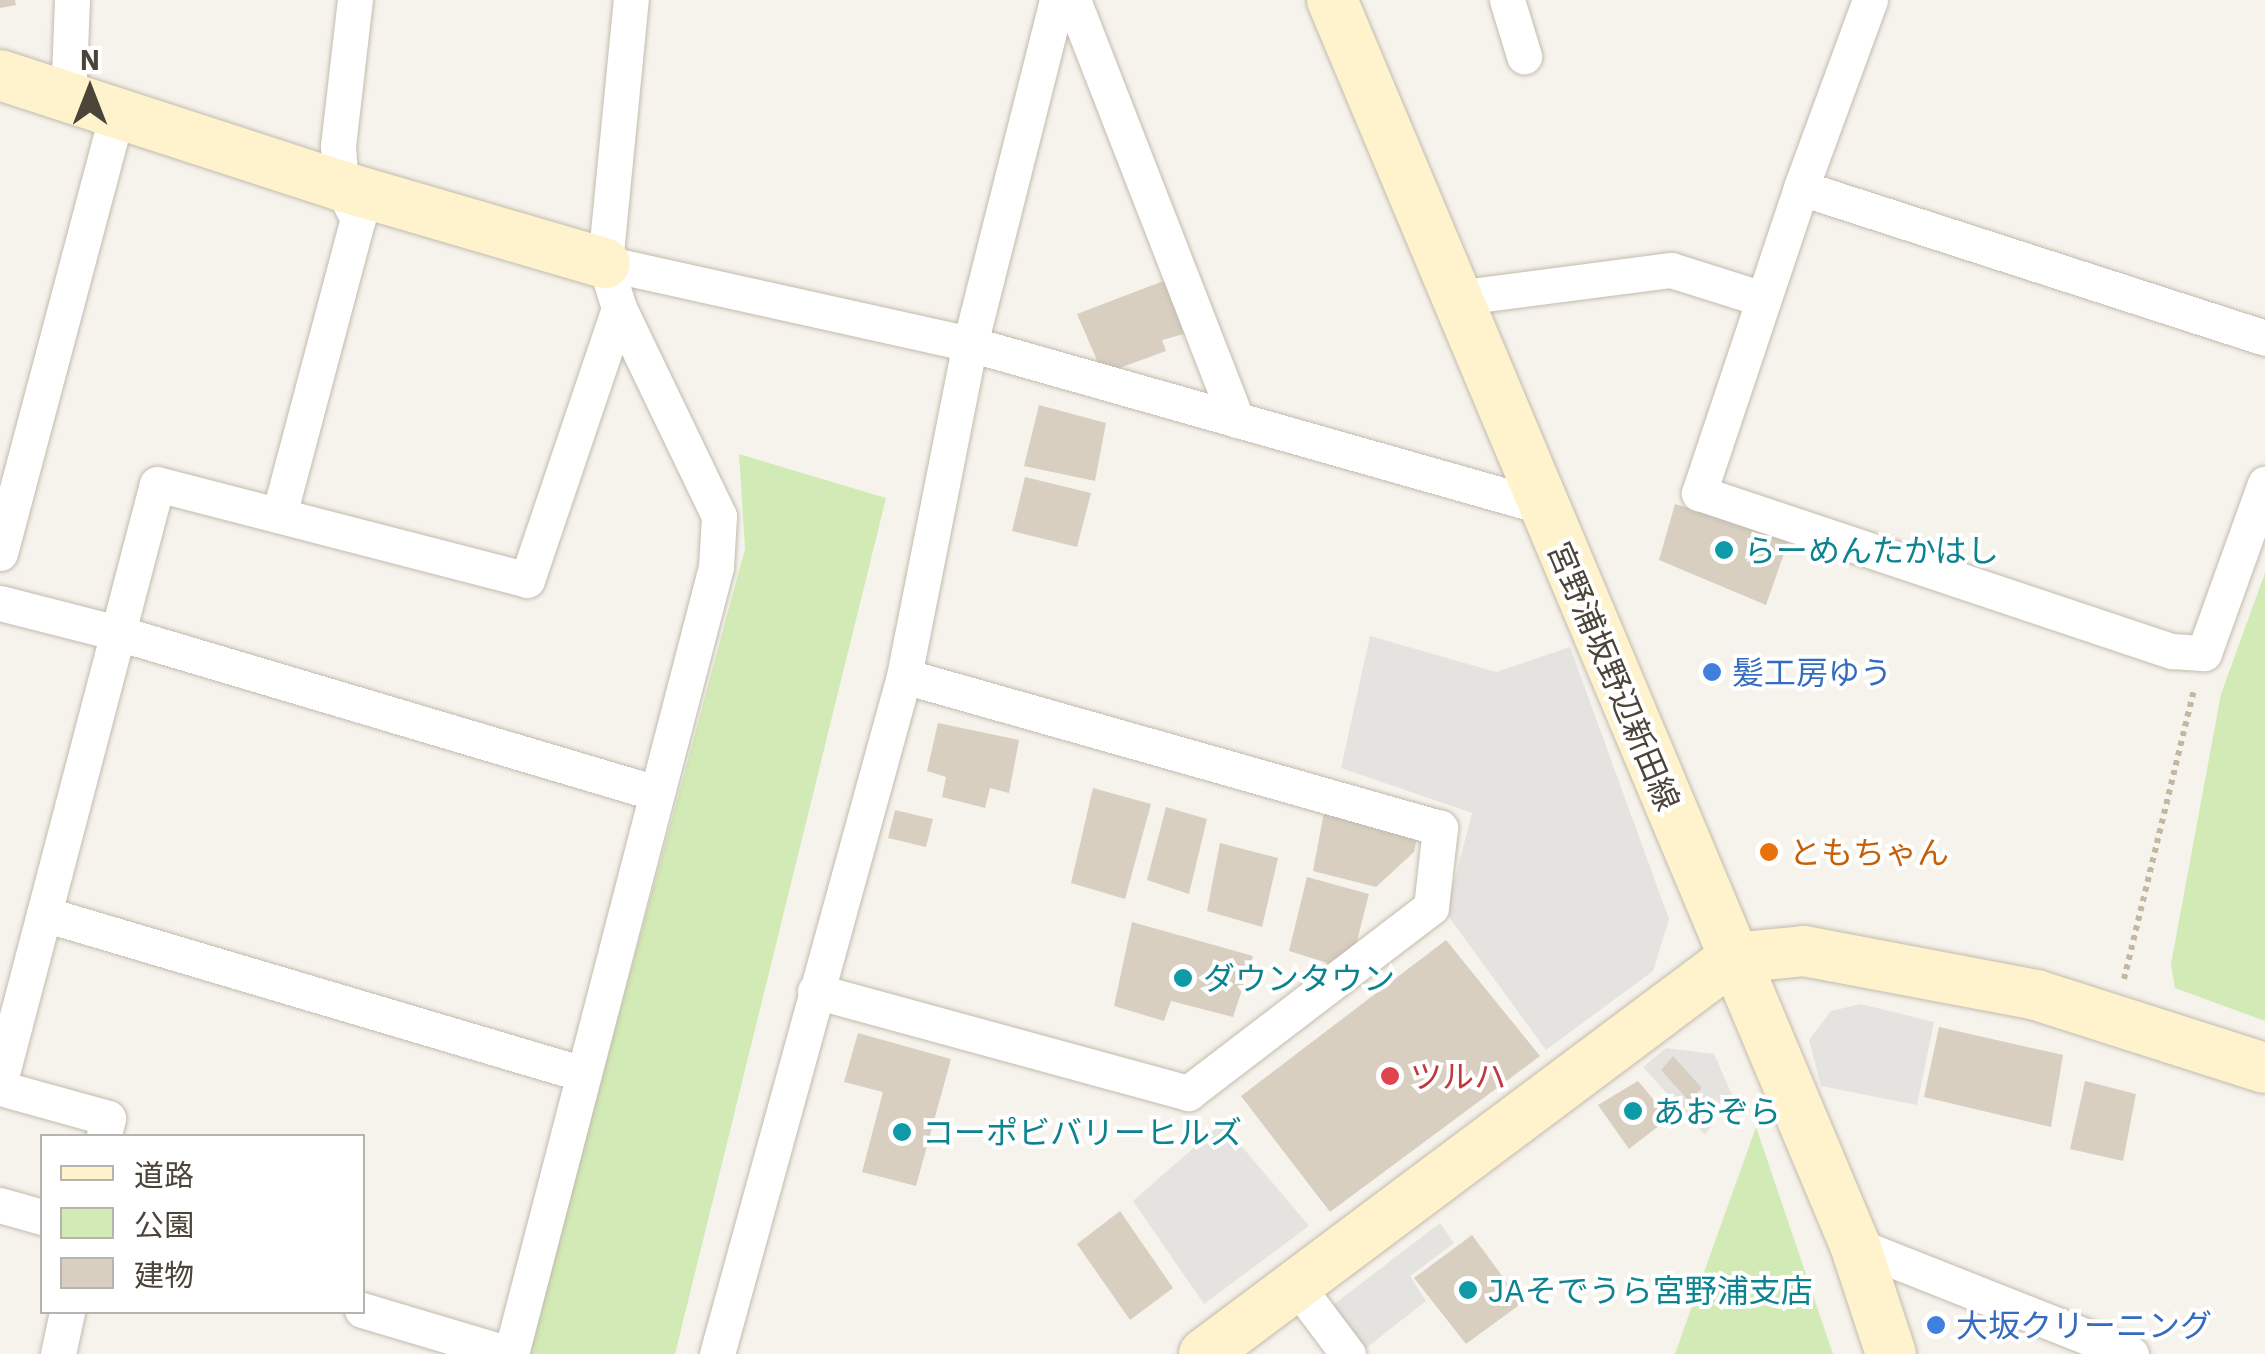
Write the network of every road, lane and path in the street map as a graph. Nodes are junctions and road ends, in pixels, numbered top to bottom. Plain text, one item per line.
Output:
1 (72, 0) edge
2 (355, 0) edge
3 (632, 0) edge
4 (1057, 0) edge
5 (1072, 0) edge
6 (1332, 0) edge
7 (1508, 0) edge
8 (1870, 0) edge
9 (1524, 56) dead end
10 (0, 75) edge
11 (68, 100) junction
12 (117, 113) junction
13 (342, 186) junction
14 (1801, 188) junction
15 (612, 286) junction
16 (1455, 298) junction
17 (1763, 299) junction
18 (2265, 338) edge
19 (970, 344) junction
20 (1237, 420) junction
21 (2265, 484) edge
22 (1542, 506) junction
23 (279, 516) junction
24 (0, 553) edge
25 (0, 603) edge
26 (118, 633) junction
27 (2204, 653) junction
28 (904, 676) junction
29 (656, 793) junction
30 (44, 914) junction
31 (1733, 958) junction
32 (815, 991) junction
33 (2114, 1019) junction
34 (2265, 1068) edge
35 (583, 1074) junction
36 (0, 1084) edge
37 (104, 1134) edge
38 (0, 1205) edge
39 (40, 1215) edge
40 (1854, 1245) junction
41 (1296, 1285) junction
42 (365, 1311) edge
43 (67, 1314) edge
44 (58, 1354) edge
45 (510, 1354) edge
46 (717, 1354) edge
47 (1204, 1354) edge
48 (1348, 1354) edge
49 (1891, 1354) edge
50 (2131, 1354) edge

1 - 11 street
2 - 13 street
3 - 15 street
4 - 19 street
5 - 20 street
6 - 16 street, 宮野浦坂野辺新田線
7 - 9 street
8 - 14 street
10 - 11 street
11 - 12 street
12 - 13 street
12 - 24 street
13 - 15 street
13 - 23 street
14 - 17 street
14 - 18 street
15 - 19 street
15 - 23 street
15 - 29 street
16 - 17 street
16 - 22 street, 宮野浦坂野辺新田線
17 - 27 street
19 - 20 street
19 - 28 street
20 - 22 street
21 - 27 street
22 - 31 street, 宮野浦坂野辺新田線
23 - 26 street
25 - 26 street
26 - 29 street
26 - 30 street
27 - 33 path
28 - 32 street
28 - 32 street
29 - 35 street
30 - 35 street
30 - 36 street
31 - 33 street
31 - 40 street, 宮野浦坂野辺新田線
31 - 41 street
32 - 46 street
33 - 34 street
35 - 45 street
36 - 37 street
38 - 39 street
40 - 49 street, 宮野浦坂野辺新田線
40 - 50 street
41 - 47 street
41 - 48 street
42 - 45 street
43 - 44 street

